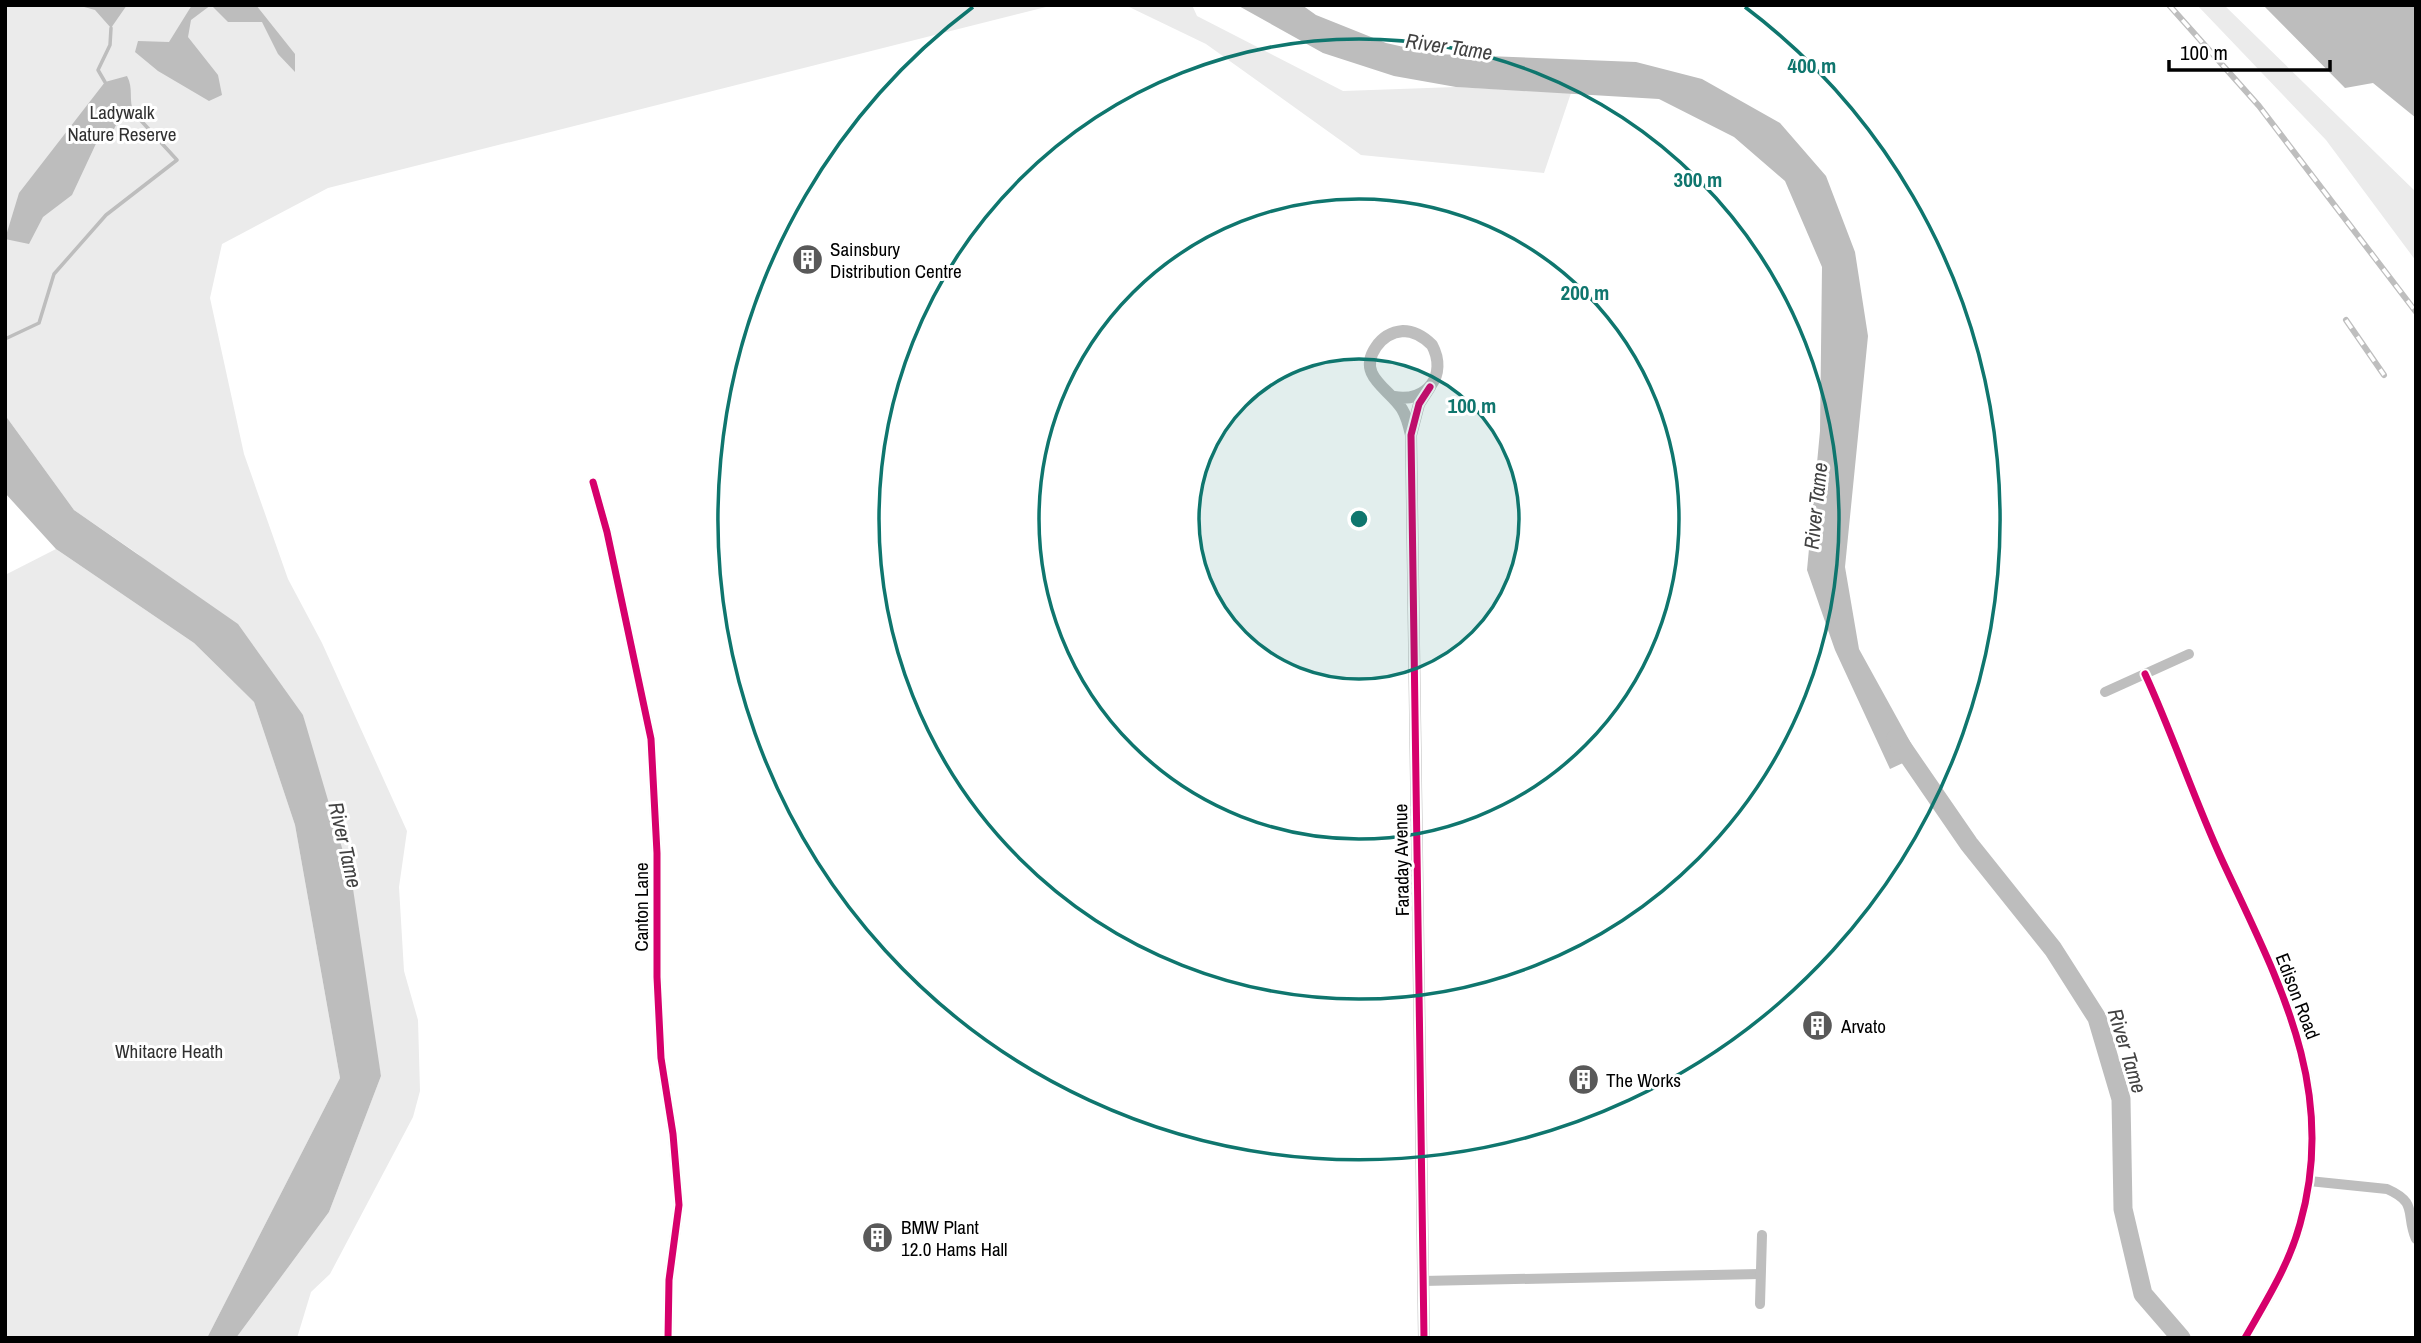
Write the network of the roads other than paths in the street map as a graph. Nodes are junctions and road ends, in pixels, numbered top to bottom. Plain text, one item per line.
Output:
1 (1430, 387) junction
2 (1394, 397) junction
3 (1411, 435) junction
4 (593, 482) dead end
5 (2189, 654) dead end
6 (2145, 674) junction
7 (2105, 692) dead end
8 (2309, 1181) junction
9 (1762, 1235) dead end
10 (2416, 1239) edge
11 (1760, 1274) junction
12 (1423, 1281) junction
13 (1760, 1304) dead end
14 (668, 1338) edge
15 (1424, 1338) edge
16 (2245, 1338) edge

1 - 2 street
1 - 2 street
1 - 3 street, Faraday Avenue
2 - 3 street, Faraday Avenue
3 - 12 street, Faraday Avenue
4 - 14 street, Canton Lane
5 - 6 street
6 - 7 street
6 - 8 street, Edison Road
8 - 10 street
8 - 16 street, Edison Road
9 - 11 street
11 - 12 street
11 - 13 street
12 - 15 street, Faraday Avenue

